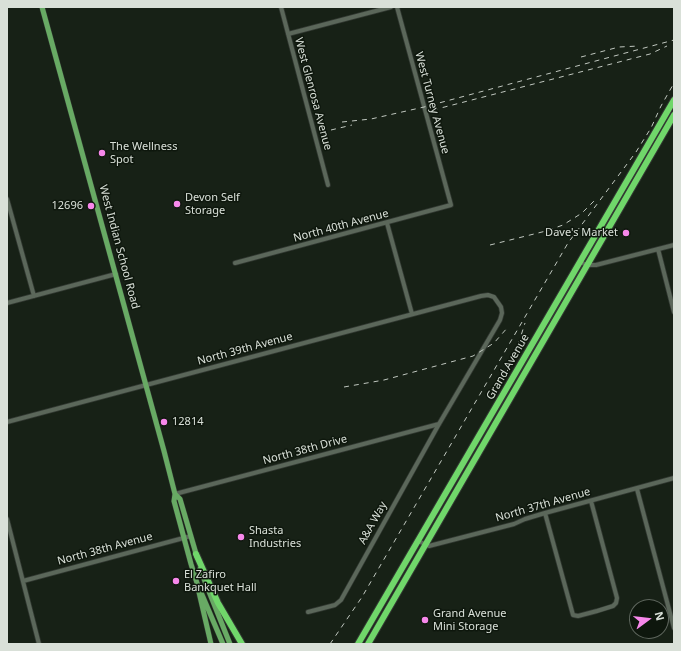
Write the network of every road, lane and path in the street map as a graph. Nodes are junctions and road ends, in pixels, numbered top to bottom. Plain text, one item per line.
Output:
1 (42, 7) edge
2 (281, 7) edge
3 (391, 7) edge
4 (397, 7) edge
5 (288, 34) junction
6 (674, 100) edge
7 (674, 115) edge
8 (328, 185) dead end
9 (7, 199) edge
10 (451, 205) joint
11 (386, 223) junction
12 (674, 245) edge
13 (658, 249) junction
14 (580, 262) junction
15 (235, 263) dead end
16 (587, 265) junction
17 (116, 274) junction
18 (34, 296) junction
19 (7, 303) edge
20 (673, 307) edge
21 (674, 312) edge
22 (412, 314) junction
23 (146, 385) junction
24 (498, 404) junction
25 (505, 408) junction
26 (7, 422) edge
27 (439, 424) junction
28 (674, 478) edge
29 (637, 489) junction
30 (175, 494) junction
31 (591, 500) junction
32 (545, 513) junction
33 (7, 520) edge
34 (191, 536) junction
35 (184, 538) junction
36 (418, 542) junction
37 (425, 545) junction
38 (196, 554) junction
39 (23, 581) junction
40 (197, 583) junction
41 (308, 612) dead end
42 (674, 628) edge
43 (360, 643) edge
44 (39, 644) edge
45 (211, 644) edge
46 (223, 644) edge
47 (230, 644) edge
48 (242, 644) edge
49 (368, 644) edge

1 - 17 main road, West Indian School Road
2 - 5 street, West Glenrosa Avenue
3 - 5 street
4 - 10 street, West Turney Avenue
5 - 8 street, West Glenrosa Avenue
6 - 14 highway, Grand Avenue
7 - 16 highway, Grand Avenue
9 - 18 street
10 - 11 street, North 40th Avenue
11 - 15 street, North 40th Avenue
11 - 22 street
12 - 13 street
13 - 16 street
13 - 20 street
14 - 16 street
14 - 24 highway, Grand Avenue
16 - 25 highway, Grand Avenue
17 - 18 street
17 - 23 main road, West Indian School Road
18 - 19 street
20 - 21 street
22 - 23 street, North 39th Avenue
22 - 27 street, North 39th Avenue
23 - 26 street, North 39th Avenue
23 - 30 main road, West Indian School Road
24 - 25 highway
24 - 36 highway, Grand Avenue
25 - 37 highway, Grand Avenue
27 - 30 street, North 38th Drive
27 - 41 street, A&A Way
28 - 29 street, North 37th Avenue
29 - 31 street, North 37th Avenue
29 - 42 street
30 - 34 main road, West Indian School Road
30 - 35 main road, West Indian School Road
31 - 32 street, North 37th Avenue
31 - 32 street
32 - 37 street, North 37th Avenue
33 - 39 street
34 - 35 street, North 38th Avenue
34 - 38 main road, West Indian School Road
35 - 39 street, North 38th Avenue
35 - 40 main road, West Indian School Road
36 - 37 street
36 - 43 highway, Grand Avenue
37 - 49 highway, Grand Avenue
38 - 47 main road, West Indian School Road
38 - 48 highway
39 - 44 street
40 - 45 main road
40 - 46 main road, West Indian School Road

